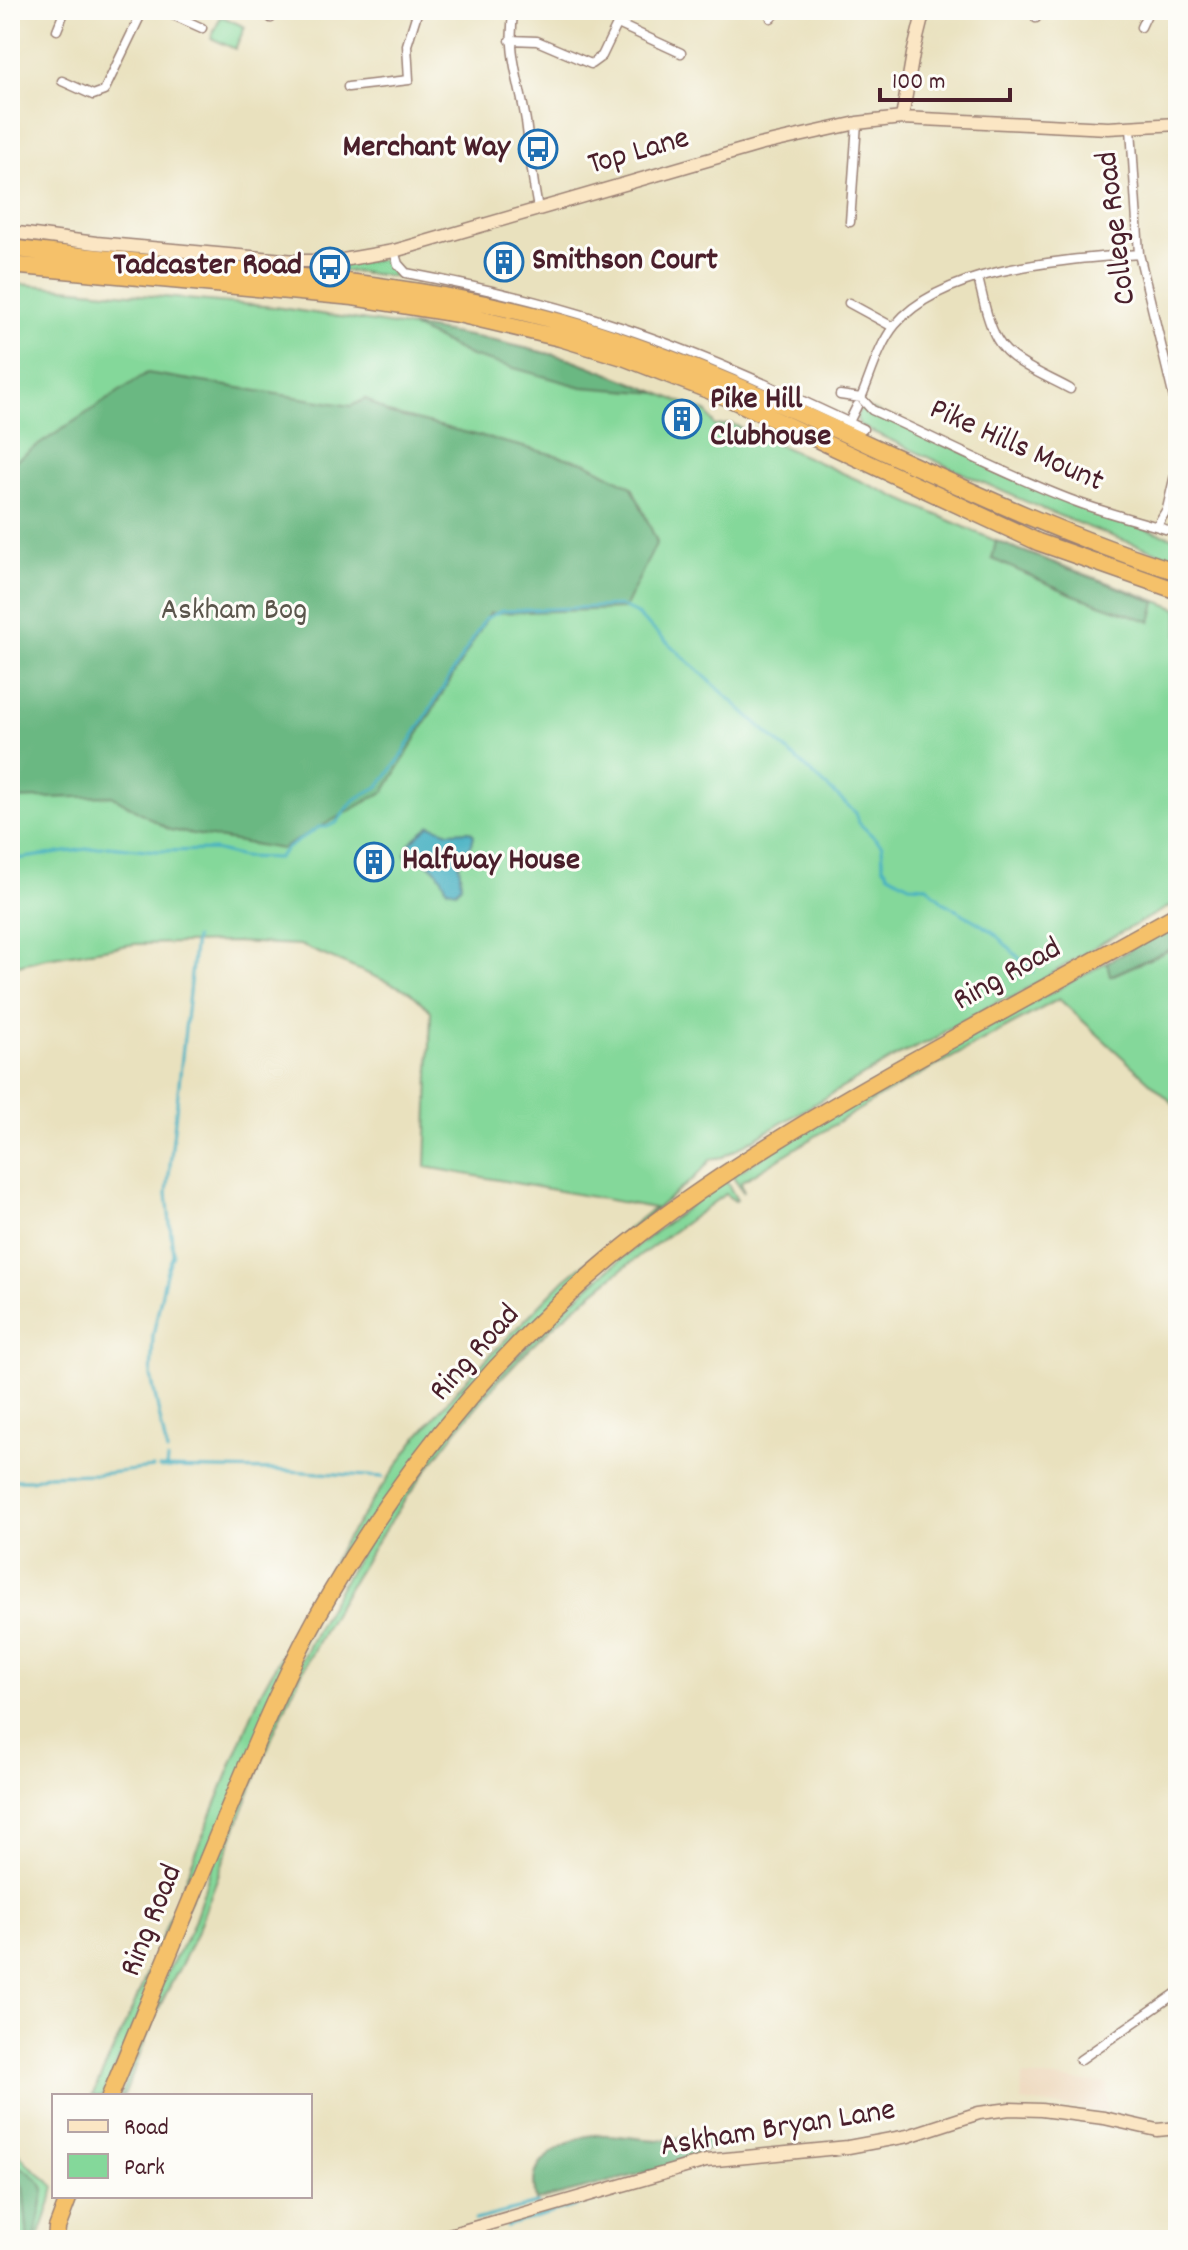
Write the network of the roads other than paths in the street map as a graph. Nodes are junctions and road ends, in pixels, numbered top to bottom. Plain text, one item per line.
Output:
1 (65, 10) edge
2 (143, 10) edge
3 (162, 10) edge
4 (418, 10) edge
5 (514, 10) edge
6 (624, 10) edge
7 (780, 10) edge
8 (921, 10) edge
9 (1149, 10) edge
10 (771, 18) dead end
11 (618, 24) junction
12 (1141, 27) dead end
13 (202, 28) dead end
14 (57, 30) dead end
15 (510, 40) junction
16 (681, 53) dead end
17 (409, 80) junction
18 (62, 81) dead end
19 (348, 87) dead end
20 (409, 91) dead end
21 (902, 118) junction
22 (857, 123) junction
23 (1178, 124) edge
24 (1131, 128) junction
25 (538, 208) junction
26 (862, 215) dead end
27 (10, 232) edge
28 (10, 248) edge
29 (394, 251) junction
30 (1139, 254) junction
31 (12, 266) edge
32 (978, 278) junction
33 (849, 303) dead end
34 (893, 327) junction
35 (1070, 389) dead end
36 (840, 395) dead end
37 (1177, 401) edge
38 (859, 402) junction
39 (1178, 415) edge
40 (849, 422) junction
41 (863, 429) dead end
42 (1178, 462) edge
43 (1158, 524) junction
44 (1178, 533) edge
45 (1178, 572) edge
46 (1178, 591) edge
47 (1178, 914) edge
48 (1178, 1992) edge
49 (1080, 2060) dead end
50 (111, 2094) edge
51 (1178, 2128) edge
52 (68, 2198) edge
53 (54, 2236) edge
54 (432, 2240) edge

1 - 14 street
2 - 18 street
3 - 13 street
4 - 17 street
5 - 15 street
6 - 11 street
7 - 10 street
8 - 21 street
9 - 12 street
11 - 15 street
11 - 16 street
15 - 25 street
17 - 19 street
17 - 20 street
21 - 22 street, Top Lane
21 - 24 street, Top Lane
22 - 25 street, Top Lane
22 - 26 street
23 - 24 street, Top Lane
24 - 30 street, College Road
25 - 29 street, Top Lane
27 - 29 street
28 - 45 highway
29 - 40 street
30 - 32 street
30 - 37 street, College Road
31 - 46 highway
32 - 34 street
32 - 35 street
33 - 34 street
34 - 38 street
36 - 38 street, Pike Hills Mount
37 - 39 street, College Road
38 - 40 street
38 - 43 street, Pike Hills Mount
40 - 41 street
42 - 43 street
43 - 44 street, Pike Hills Mount
47 - 50 highway, Ring Road
48 - 49 street
51 - 54 street, Askham Bryan Lane
52 - 53 highway

